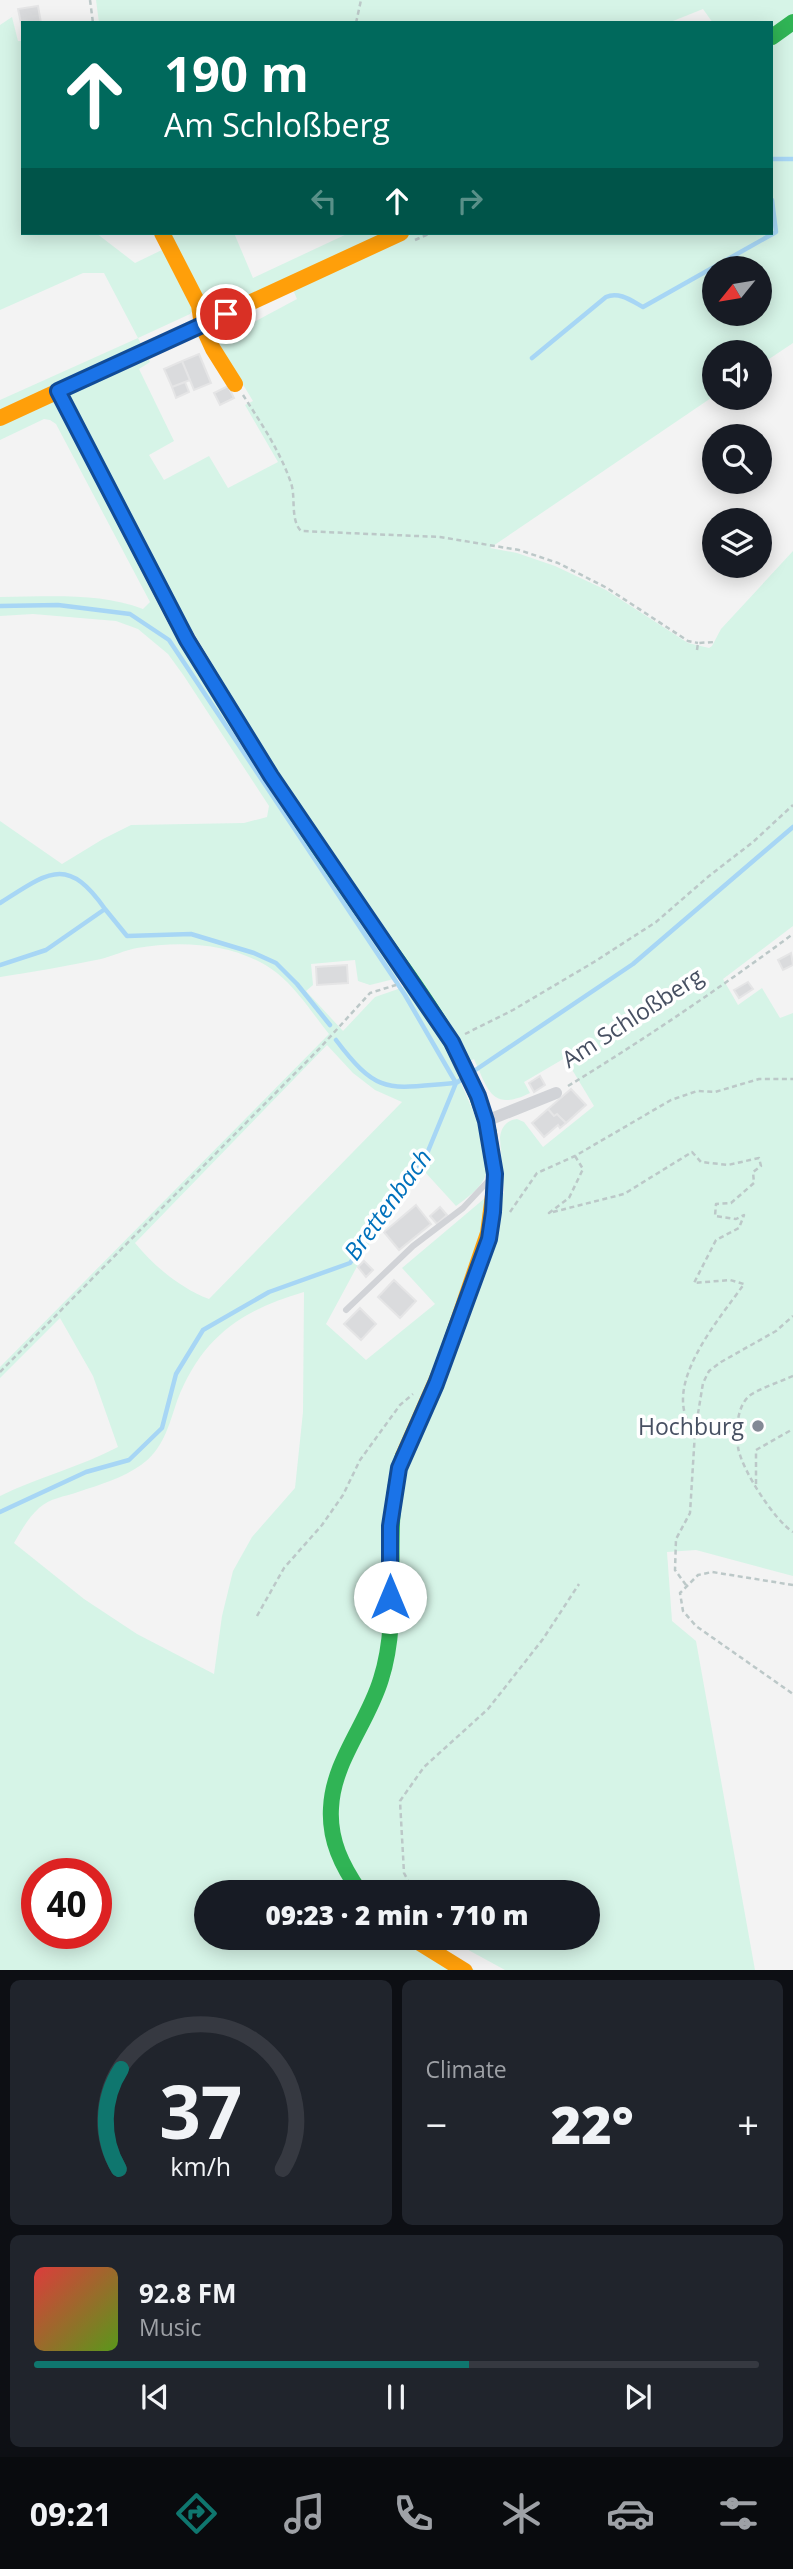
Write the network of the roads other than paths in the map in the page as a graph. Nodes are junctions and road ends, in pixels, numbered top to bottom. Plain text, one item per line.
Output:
1 (793, 22) edge
2 (773, 36) edge
3 (163, 235) edge
4 (397, 235) edge
5 (202, 325) junction
6 (235, 384) road end
7 (58, 391) junction
8 (0, 418) edge
9 (556, 1093) road end
10 (486, 1121) junction
11 (495, 1174) junction
12 (346, 1310) dead end
13 (352, 1880) edge
14 (432, 1950) edge
15 (465, 1970) edge

1 - 2 street
3 - 5 street
4 - 5 street
5 - 6 street
5 - 7 street
7 - 8 street
7 - 10 street
9 - 10 street, Am Schloßberg
10 - 11 street
11 - 12 lane
11 - 13 street
14 - 15 street

